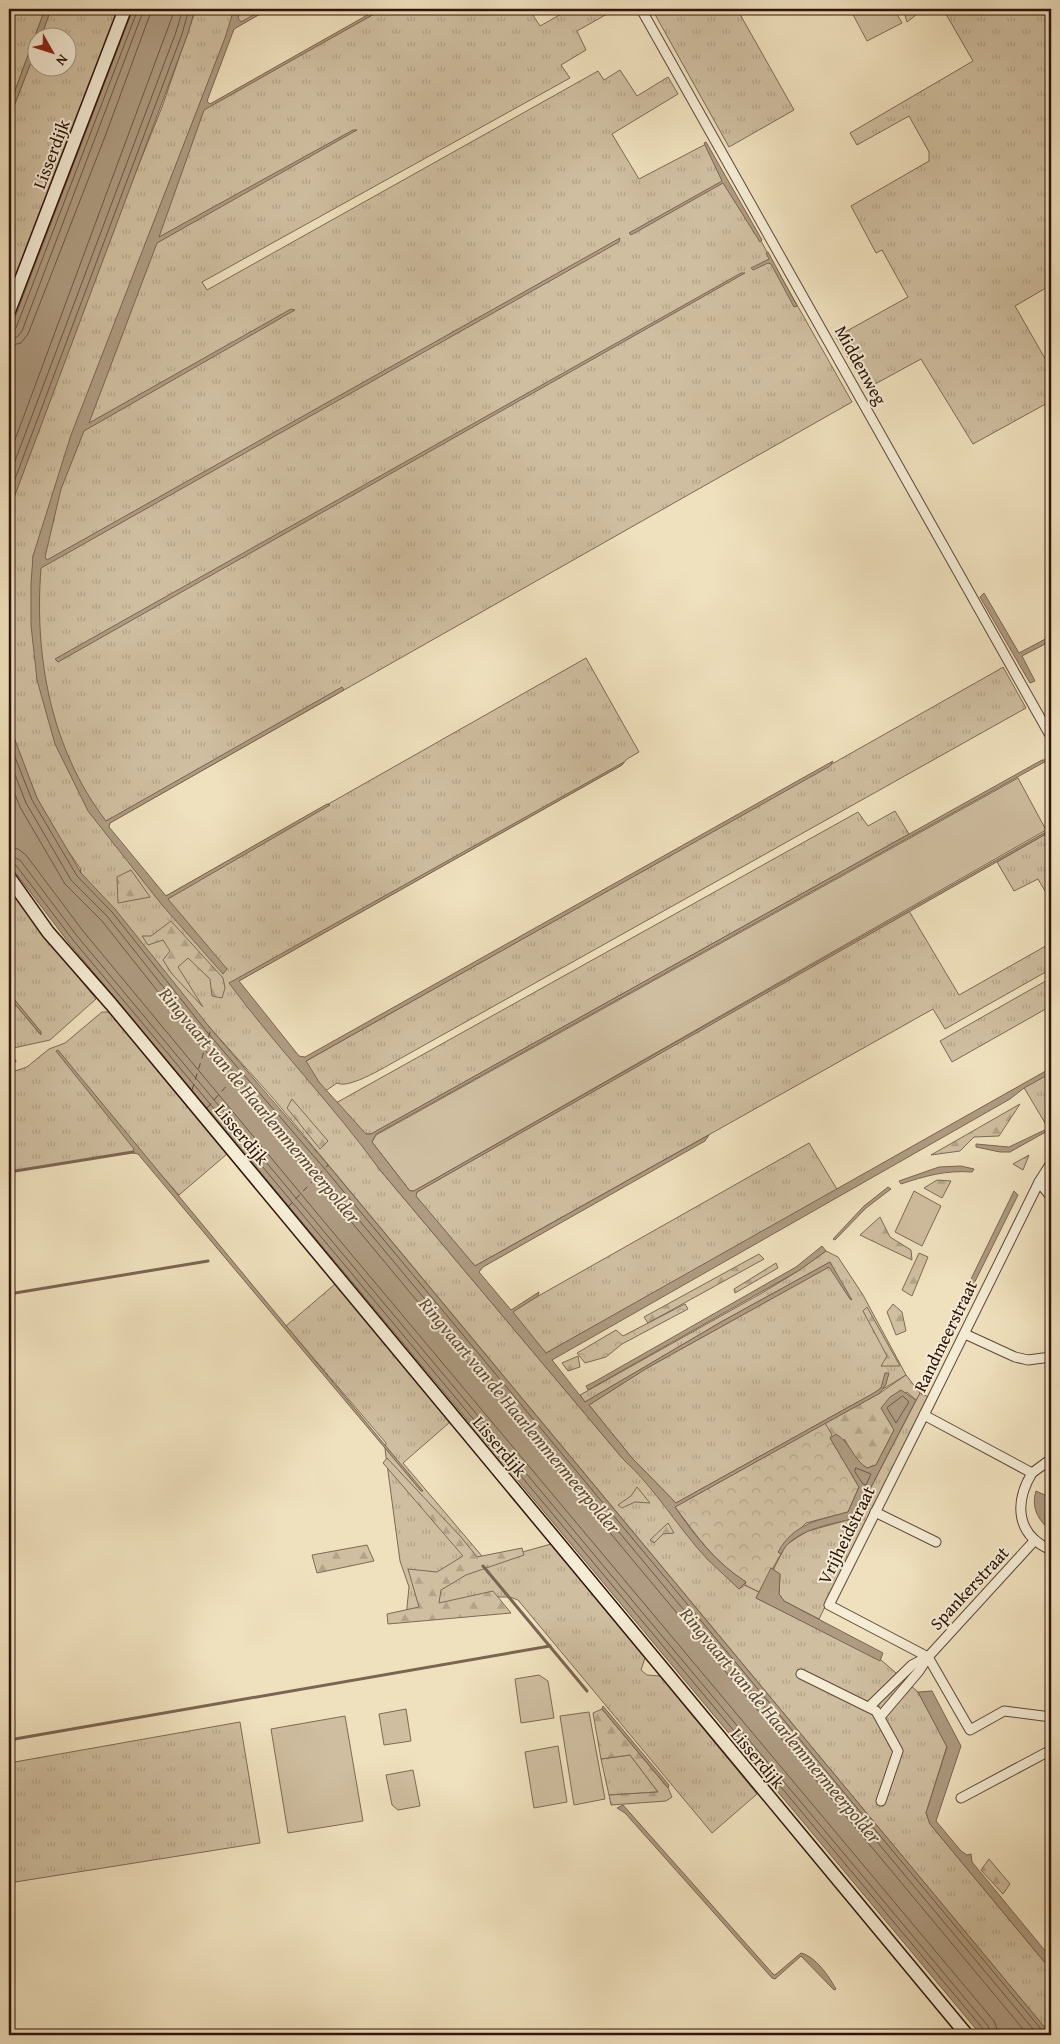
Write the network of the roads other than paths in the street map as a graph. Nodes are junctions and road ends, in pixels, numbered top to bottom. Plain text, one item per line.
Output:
1 (125, 9) edge
2 (641, 9) edge
3 (9, 311) edge
4 (1051, 737) edge
5 (9, 877) edge
6 (1051, 1163) edge
7 (1039, 1182) junction
8 (1051, 1196) edge
9 (965, 1334) junction
10 (1051, 1357) edge
11 (924, 1416) junction
12 (1051, 1459) edge
13 (1032, 1473) junction
14 (875, 1512) junction
15 (1035, 1540) junction
16 (936, 1542) dead end
17 (1051, 1550) edge
18 (928, 1657) junction
19 (802, 1674) dead end
20 (869, 1707) junction
21 (880, 1716) junction
22 (1051, 1717) edge
23 (1051, 1750) edge
24 (961, 1798) dead end
25 (881, 1801) dead end
26 (967, 2035) edge

1 - 3 street, Lisserdijk
2 - 4 street, Middenweg
5 - 26 street, Lisserdijk
6 - 7 street, Randmeerstraat
7 - 8 street
7 - 9 street, Randmeerstraat
9 - 10 street
9 - 11 street, Randmeerstraat
11 - 13 street, Randmeerstraat
11 - 14 street, Vrijheidstraat
12 - 13 street
13 - 15 street
14 - 16 street
14 - 18 street, Vrijheidstraat
15 - 17 street
15 - 18 street, Spankerstraat
18 - 20 street, Spankerstraat
18 - 21 street, Spankerstraat
18 - 22 street
19 - 20 street
20 - 21 street
21 - 25 street
23 - 24 street

